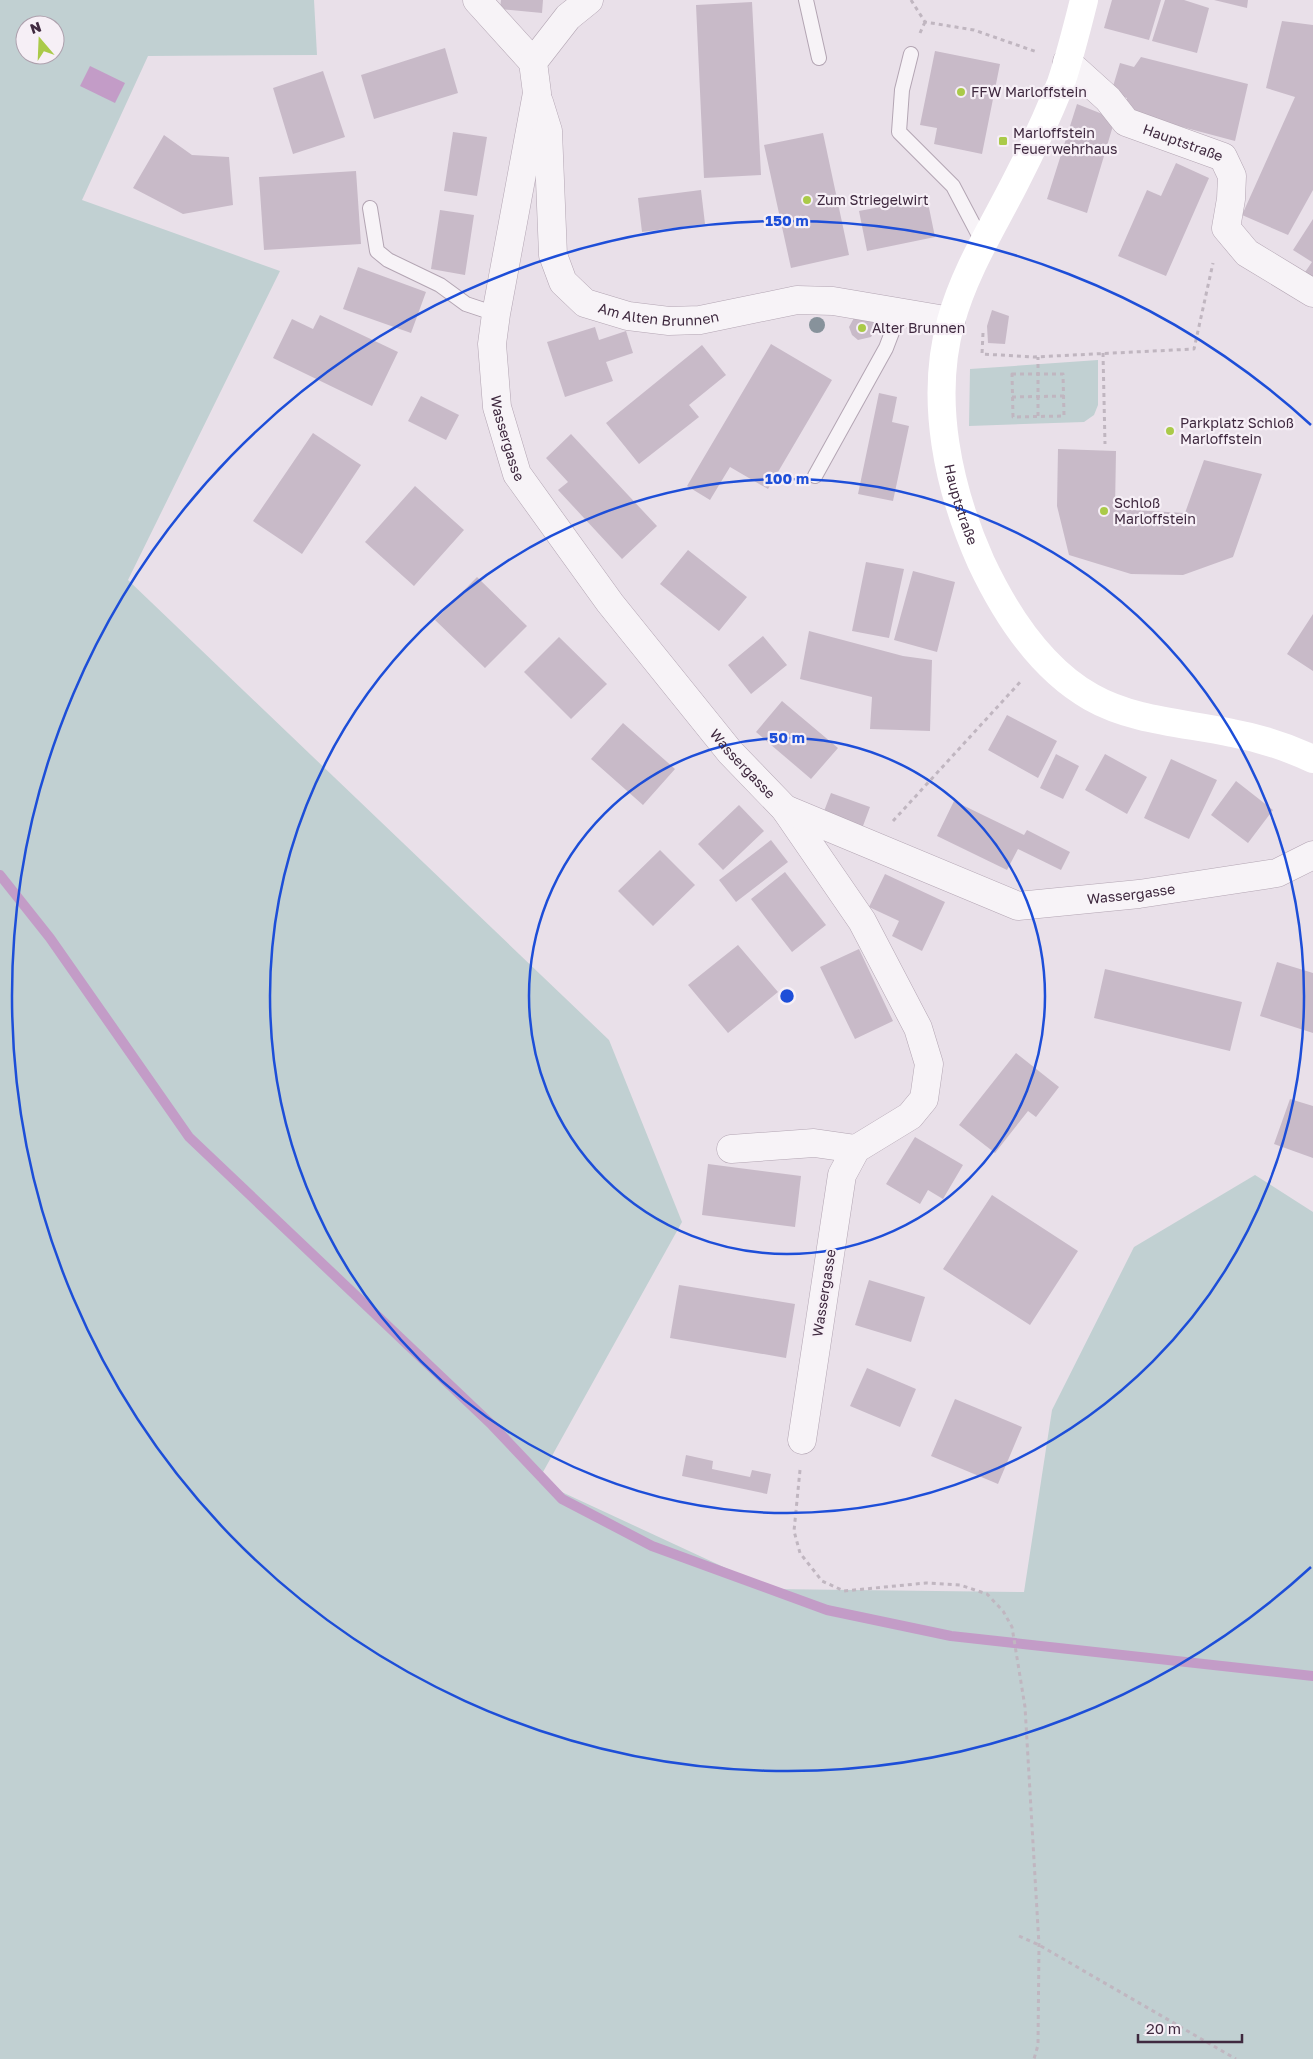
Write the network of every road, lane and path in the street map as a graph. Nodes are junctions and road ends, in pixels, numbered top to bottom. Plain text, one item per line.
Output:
1 (478, 0) edge
2 (588, 0) edge
3 (806, 0) edge
4 (911, 0) edge
5 (1084, 0) edge
6 (911, 54) dead end
7 (819, 58) dead end
8 (533, 62) junction
9 (1067, 62) junction
10 (537, 93) junction
11 (370, 208) dead end
12 (1226, 228) junction
13 (983, 243) junction
14 (1313, 293) edge
15 (496, 314) junction
16 (899, 314) junction
17 (951, 321) junction
18 (1103, 353) junction
19 (982, 354) dead end
20 (1038, 357) junction
21 (1038, 374) junction
22 (1038, 396) junction
23 (1064, 396) junction
24 (1012, 397) junction
25 (1038, 416) junction
26 (1105, 444) dead end
27 (815, 476) dead end
28 (1042, 657) junction
29 (1313, 759) edge
30 (785, 808) junction
31 (871, 845) junction
32 (1313, 855) edge
33 (731, 1149) dead end
34 (856, 1149) junction
35 (802, 1440) joint
36 (1019, 1936) dead end
37 (1039, 1945) junction
38 (1034, 2059) edge
39 (1236, 2059) edge

1 - 8 street
2 - 8 street
3 - 7 lane
4 - 9 path
5 - 9 main road, Hauptstraße
6 - 13 lane
8 - 10 street, Wassergasse
9 - 12 street, Hauptstraße
9 - 13 main road, Hauptstraße
10 - 15 street, Wassergasse
10 - 16 street, Am Alten Brunnen
11 - 15 lane
12 - 14 street
12 - 18 path
13 - 17 main road, Hauptstraße
15 - 30 street, Wassergasse
16 - 17 street, Am Alten Brunnen
16 - 27 lane
17 - 28 main road, Hauptstraße
18 - 20 path
18 - 26 path
19 - 20 path
20 - 21 path
21 - 22 path
21 - 23 path
21 - 24 path
22 - 23 path
22 - 24 path
22 - 25 path
23 - 25 path
24 - 25 path
28 - 29 main road, Hauptstraße
28 - 31 path
30 - 31 street, Wassergasse
30 - 34 street, Wassergasse
31 - 32 street, Wassergasse
33 - 34 street
34 - 35 street, Wassergasse
35 - 37 path
36 - 37 path
37 - 38 path
37 - 39 path

